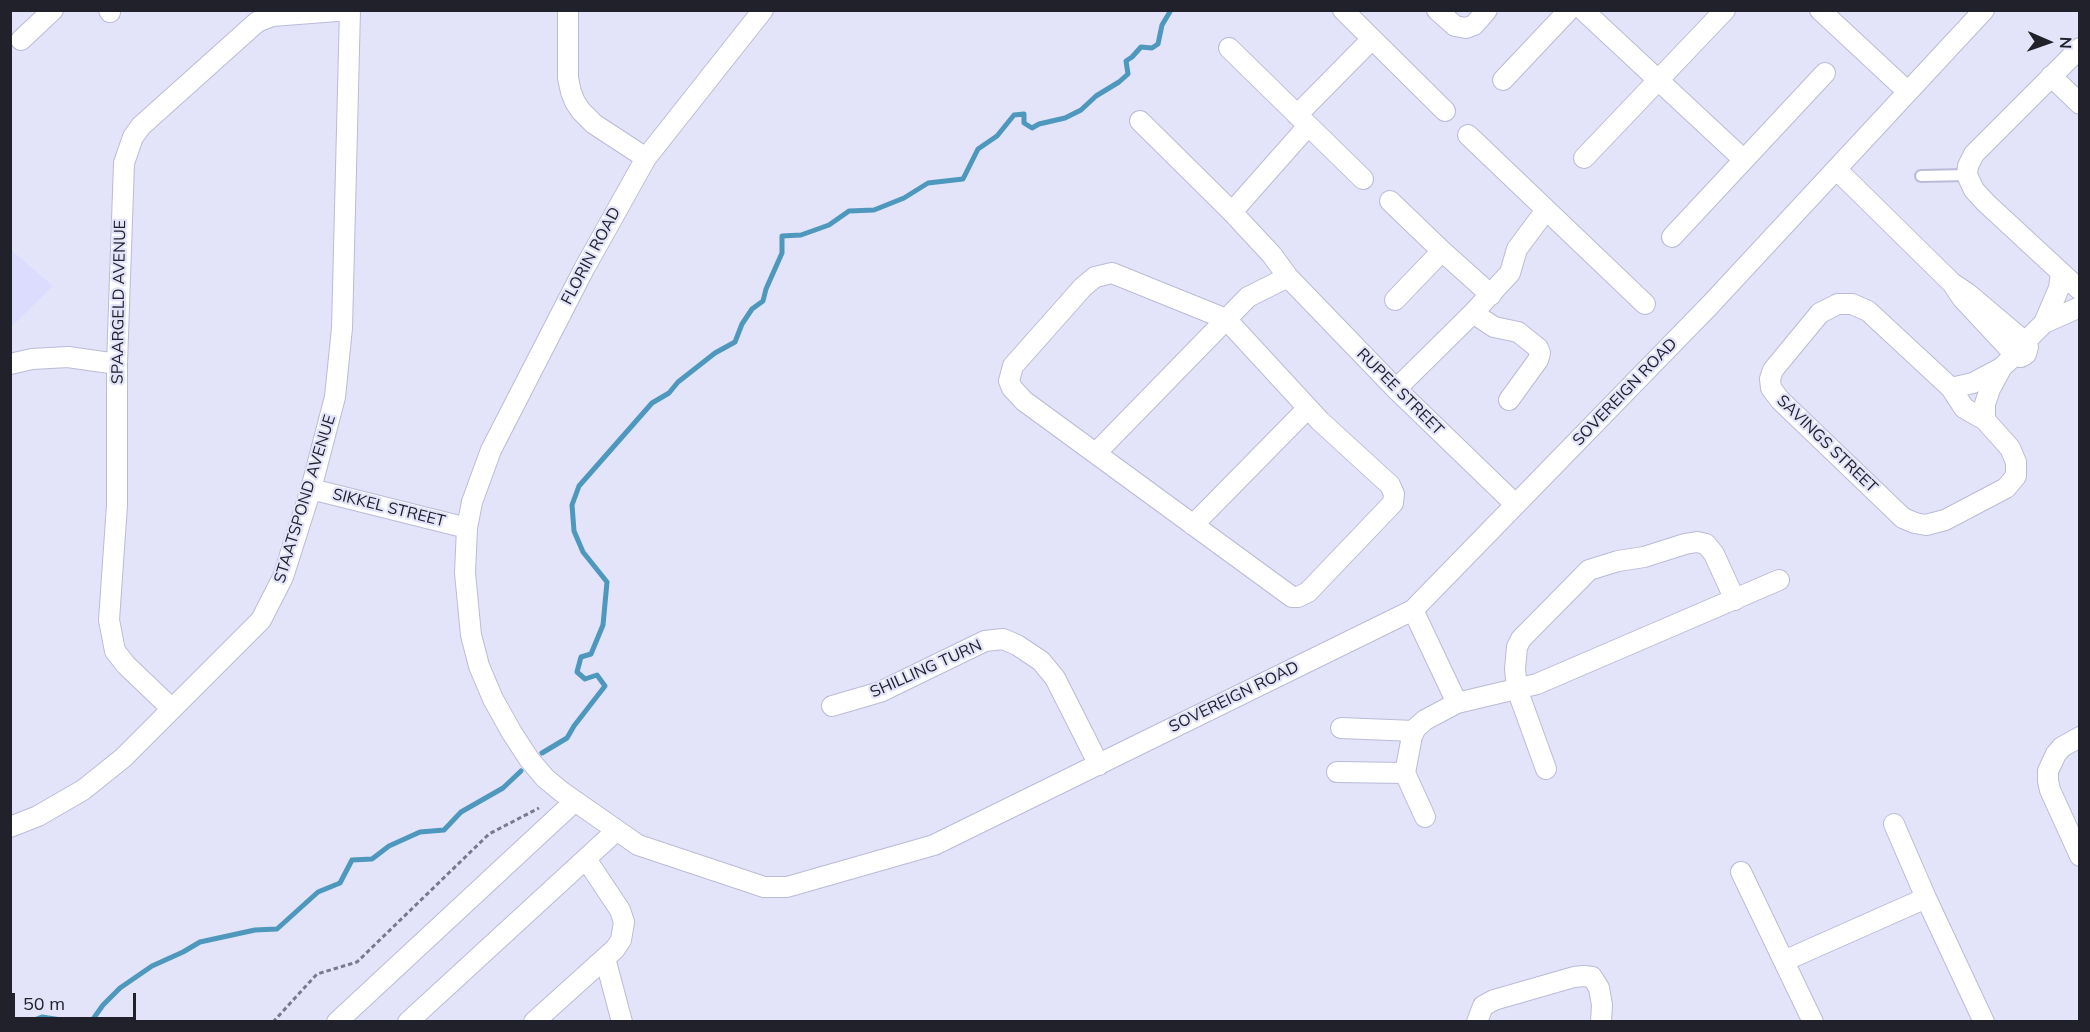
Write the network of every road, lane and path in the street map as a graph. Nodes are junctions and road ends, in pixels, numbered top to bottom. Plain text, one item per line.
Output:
1 (53, 10) edge
2 (350, 10) edge
3 (568, 10) edge
4 (763, 10) edge
5 (1343, 10) edge
6 (1437, 10) edge
7 (1487, 10) edge
8 (1569, 10) edge
9 (1583, 10) edge
10 (1725, 10) edge
11 (1820, 10) edge
12 (1984, 10) edge
13 (1372, 39) junction
14 (21, 40) dead end
15 (1229, 48) dead end
16 (2079, 48) edge
17 (1825, 73) dead end
18 (2051, 76) junction
19 (1503, 80) dead end
20 (1658, 80) junction
21 (1907, 91) junction
22 (2079, 104) edge
23 (1445, 111) dead end
24 (1140, 121) dead end
25 (1303, 121) junction
26 (1468, 135) dead end
27 (646, 158) junction
28 (1584, 158) dead end
29 (1744, 160) junction
30 (1836, 169) junction
31 (1967, 175) junction
32 (1921, 176) dead end
33 (1363, 179) dead end
34 (1390, 201) dead end
35 (1546, 210) junction
36 (1232, 212) junction
37 (1672, 237) dead end
38 (1442, 251) junction
39 (2061, 273) junction
40 (1288, 277) junction
41 (2079, 290) edge
42 (1491, 295) junction
43 (1395, 300) dead end
44 (1645, 304) dead end
45 (2079, 307) edge
46 (1473, 313) junction
47 (1226, 319) junction
48 (2044, 323) junction
49 (2014, 354) junction
50 (10, 364) edge
51 (117, 364) junction
52 (1951, 388) junction
53 (1396, 389) junction
54 (1509, 400) dead end
55 (1308, 408) junction
56 (1985, 420) junction
57 (1096, 453) junction
58 (311, 489) junction
59 (1515, 504) junction
60 (1193, 525) junction
61 (467, 528) junction
62 (1779, 580) dead end
63 (1734, 600) junction
64 (1413, 610) junction
65 (1517, 689) junction
66 (1457, 703) junction
67 (832, 706) dead end
68 (172, 709) junction
69 (1341, 728) dead end
70 (1414, 731) junction
71 (2079, 737) edge
72 (1099, 765) junction
73 (1546, 769) dead end
74 (1337, 772) dead end
75 (1405, 773) junction
76 (569, 797) junction
77 (1425, 817) dead end
78 (1894, 824) dead end
79 (10, 827) edge
80 (616, 831) junction
81 (2079, 856) edge
82 (586, 859) junction
83 (1741, 872) dead end
84 (1926, 897) junction
85 (605, 958) junction
86 (1784, 962) junction
87 (273, 1022) edge
88 (337, 1022) edge
89 (408, 1022) edge
90 (534, 1022) edge
91 (622, 1022) edge
92 (1477, 1022) edge
93 (1601, 1022) edge
94 (1813, 1022) edge
95 (1984, 1022) edge

1 - 14 street
2 - 51 street, SPAARGELD AVENUE
2 - 58 street, STAATSPOND AVENUE
3 - 27 street
4 - 27 street, FLORIN ROAD
5 - 13 street
6 - 7 street
8 - 19 street
9 - 20 street
10 - 20 street
11 - 21 street
12 - 21 street, SOVEREIGN ROAD
13 - 23 street
13 - 25 street
15 - 25 street
16 - 18 street
17 - 29 street
18 - 22 street
18 - 31 street
20 - 28 street
20 - 29 street
21 - 30 street, SOVEREIGN ROAD
24 - 36 street, RUPEE STREET
25 - 33 street
25 - 36 street
26 - 35 street
27 - 61 street, FLORIN ROAD
29 - 37 street
30 - 49 street
30 - 59 street, SOVEREIGN ROAD
31 - 32 lane
31 - 39 street
34 - 38 street
35 - 42 street
35 - 44 street
36 - 40 street, RUPEE STREET
38 - 42 street
38 - 43 street
39 - 41 street
39 - 48 street
40 - 47 street
40 - 53 street, RUPEE STREET
42 - 46 street
45 - 48 street
46 - 53 street
46 - 54 street
47 - 55 street
47 - 57 street
47 - 57 street
48 - 49 street
49 - 52 street
49 - 56 street
50 - 51 street
51 - 68 street, SPAARGELD AVENUE
52 - 56 street, SAVINGS STREET
52 - 56 street, SAVINGS STREET
53 - 59 street, RUPEE STREET
55 - 60 street
55 - 60 street
57 - 60 street
58 - 61 street, SIKKEL STREET
58 - 68 street, STAATSPOND AVENUE
59 - 64 street, SOVEREIGN ROAD
61 - 76 street, SOVEREIGN ROAD
62 - 63 street
63 - 65 street
63 - 65 street
64 - 66 street
64 - 72 street, SOVEREIGN ROAD
65 - 66 street
65 - 73 street
66 - 70 street
67 - 72 street, SHILLING TURN
68 - 79 street, STAATSPOND AVENUE
69 - 70 street
70 - 75 street
71 - 81 street
72 - 80 street, SOVEREIGN ROAD
74 - 75 street
75 - 77 street
76 - 80 street, SOVEREIGN ROAD
76 - 87 path
76 - 88 street
78 - 84 street
80 - 82 street
82 - 85 street
82 - 89 street
83 - 86 street
84 - 86 street
84 - 95 street
85 - 90 street
85 - 91 street
86 - 94 street
92 - 93 street

